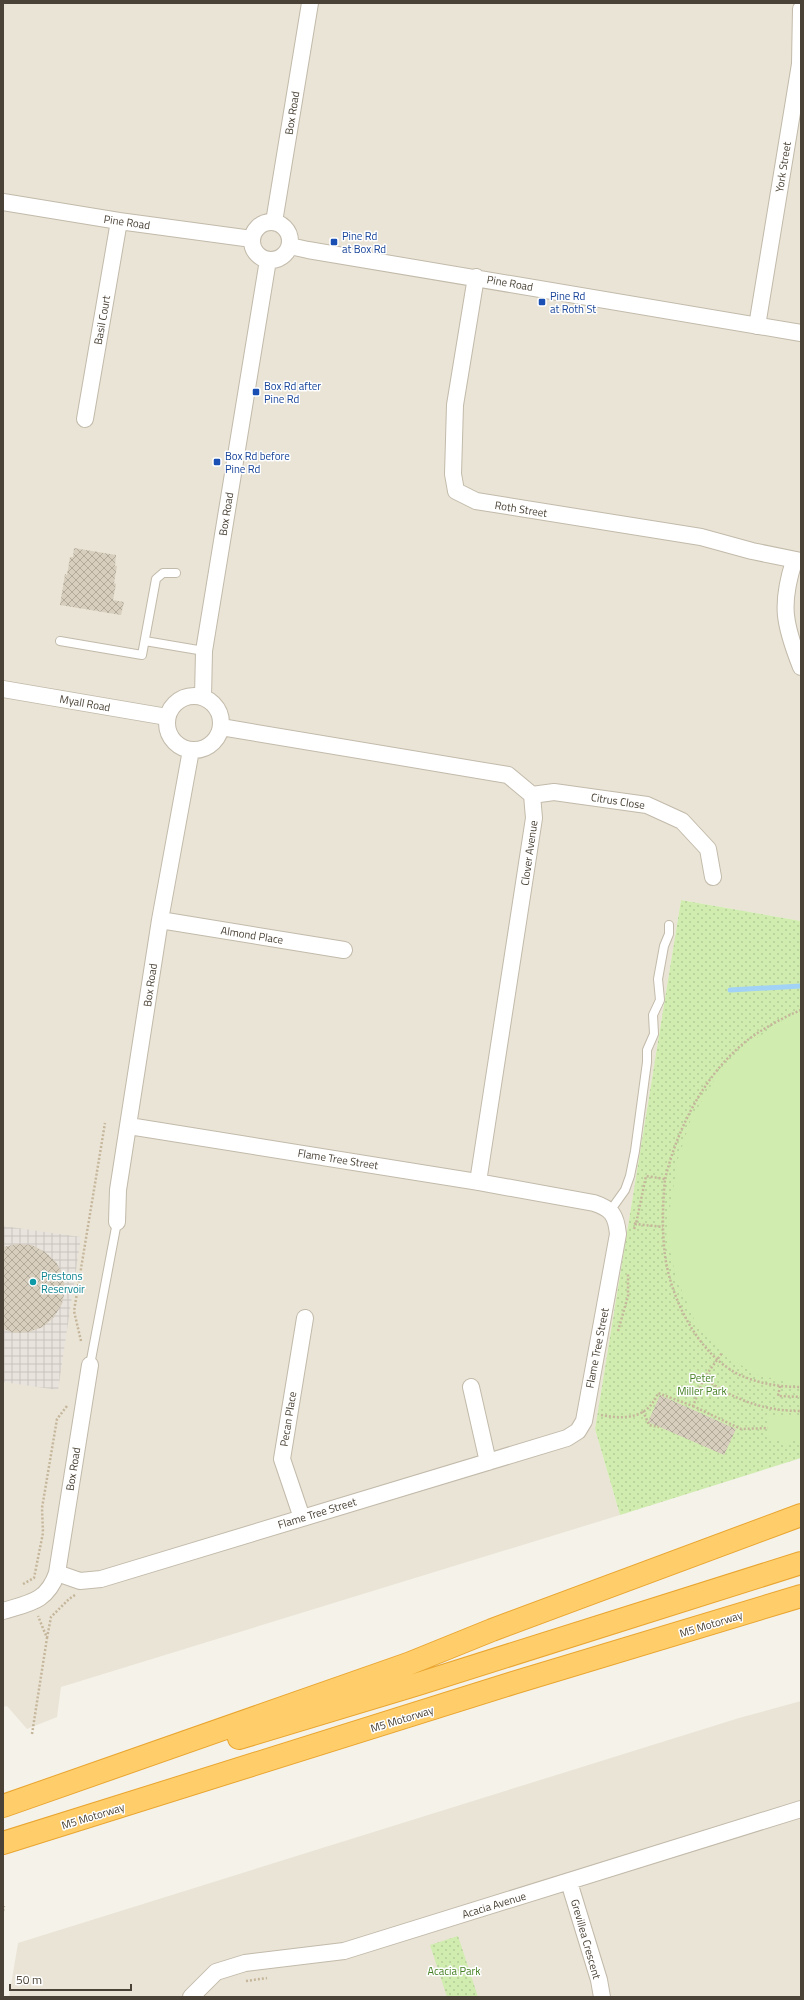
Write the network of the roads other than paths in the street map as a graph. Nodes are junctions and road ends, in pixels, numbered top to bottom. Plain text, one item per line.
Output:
1 (310, 3) edge
2 (801, 8) edge
3 (3, 202) edge
4 (119, 221) junction
5 (274, 222) junction
6 (252, 239) junction
7 (290, 246) junction
8 (268, 260) junction
9 (476, 278) junction
10 (757, 326) junction
11 (801, 333) edge
12 (85, 419) dead end
13 (798, 561) edge
14 (176, 573) dead end
15 (60, 641) dead end
16 (145, 641) junction
17 (204, 651) junction
18 (801, 667) edge
19 (3, 689) edge
20 (202, 697) junction
21 (167, 717) junction
22 (221, 727) junction
23 (191, 750) junction
24 (532, 795) junction
25 (713, 878) dead end
26 (160, 920) junction
27 (669, 925) dead end
28 (344, 950) dead end
29 (129, 1126) junction
30 (478, 1182) junction
31 (613, 1215) junction
32 (117, 1222) joint
33 (305, 1318) dead end
34 (90, 1365) joint
35 (470, 1387) dead end
36 (488, 1462) junction
37 (801, 1511) edge
38 (801, 1515) edge
39 (302, 1518) junction
40 (801, 1563) edge
41 (658, 1570) junction
42 (57, 1574) junction
43 (801, 1596) edge
44 (3, 1611) edge
45 (3, 1807) edge
46 (801, 1809) edge
47 (3, 1843) edge
48 (569, 1882) junction
49 (191, 1997) edge
50 (602, 1997) edge

1 - 5 street, Box Road
2 - 10 street, York Street
3 - 4 street, Pine Road
4 - 6 street, Pine Road
4 - 12 street, Basil Court
5 - 6 street
5 - 7 street
6 - 8 street
7 - 8 street
7 - 9 street, Pine Road
8 - 17 street, Box Road
9 - 10 street, Pine Road
9 - 13 street, Roth Street
10 - 11 street, Pine Road
13 - 18 street
14 - 16 lane
15 - 16 lane
16 - 17 lane
17 - 20 street, Box Road
19 - 21 street, Myall Road
20 - 21 street
20 - 22 street
21 - 23 street
22 - 23 street
22 - 24 street
23 - 26 street, Box Road
24 - 25 street, Citrus Close
24 - 30 street, Clover Avenue
26 - 28 street, Almond Place
26 - 29 street, Box Road
27 - 31 lane
29 - 30 street, Flame Tree Street
29 - 32 street, Box Road
30 - 31 street, Flame Tree Street
31 - 36 street, Flame Tree Street
32 - 34 lane
33 - 39 street, Pecan Place
34 - 42 street, Box Road
35 - 36 street
36 - 39 street, Flame Tree Street
37 - 41 highway
38 - 41 highway
39 - 42 street, Flame Tree Street
40 - 45 highway
41 - 45 highway
42 - 44 street, Box Road
43 - 47 highway, M5 Motorway
46 - 48 street, Acacia Avenue
48 - 49 street, Acacia Avenue
48 - 50 street, Grevillea Crescent

